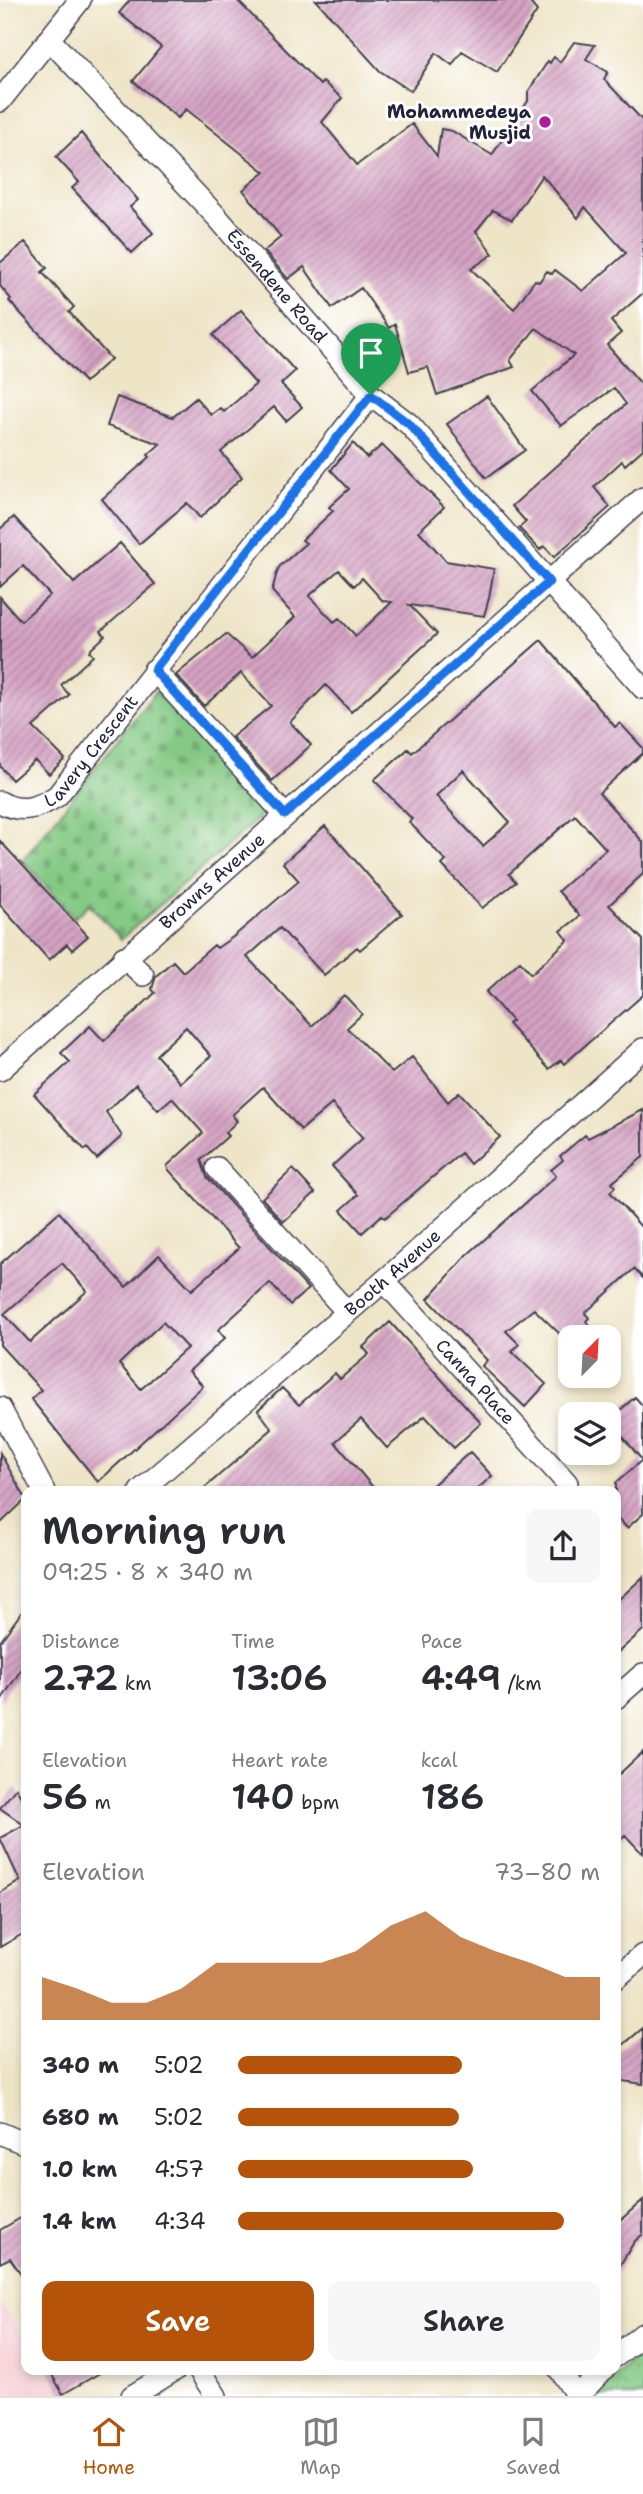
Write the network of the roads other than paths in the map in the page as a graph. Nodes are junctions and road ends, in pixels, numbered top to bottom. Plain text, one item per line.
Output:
1 (80, 0) edge
2 (49, 39) junction
3 (0, 101) edge
4 (371, 395) junction
5 (643, 498) edge
6 (549, 582) junction
7 (154, 670) junction
8 (643, 688) edge
9 (0, 802) edge
10 (285, 815) junction
11 (124, 957) junction
12 (143, 975) dead end
13 (643, 1049) edge
14 (0, 1070) edge
15 (217, 1168) dead end
16 (384, 1280) junction
17 (347, 1312) junction
18 (0, 1408) edge
19 (567, 1483) dead end
20 (41, 1486) edge
21 (146, 1486) edge
22 (643, 1674) edge
23 (621, 1694) edge
24 (643, 1955) edge
25 (621, 1974) edge
26 (0, 2133) edge
27 (21, 2142) edge
28 (643, 2334) edge
29 (621, 2353) edge
30 (167, 2375) edge
31 (202, 2375) edge
32 (563, 2375) edge
33 (598, 2375) edge
34 (132, 2396) edge
35 (216, 2396) edge
36 (577, 2396) edge

1 - 2 street
2 - 3 street
2 - 4 street, Essendene Road
4 - 6 street, Essendene Road
4 - 7 street, Lavery Crescent
5 - 6 street, Browns Avenue
6 - 8 street, Essendene Road
6 - 10 street, Browns Avenue
7 - 9 street, Lavery Crescent
7 - 10 street
10 - 11 street, Browns Avenue
11 - 12 street
11 - 14 street, Browns Avenue
13 - 16 street, Booth Avenue
15 - 17 street
16 - 17 street, Booth Avenue
16 - 19 street, Canna Place
17 - 21 street, Booth Avenue
18 - 20 street
22 - 23 street
24 - 25 street
26 - 27 street
28 - 29 street
30 - 34 street
31 - 35 street
32 - 36 street
33 - 36 street

